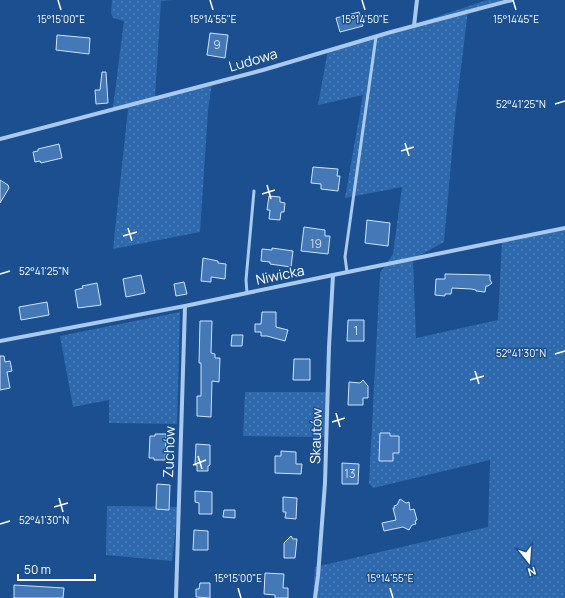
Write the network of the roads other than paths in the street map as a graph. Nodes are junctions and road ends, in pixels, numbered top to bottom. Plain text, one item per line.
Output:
1 (417, 0) edge
2 (512, 0) edge
3 (414, 26) junction
4 (376, 37) junction
5 (0, 139) edge
6 (254, 191) dead end
7 (565, 228) edge
8 (347, 272) junction
9 (333, 274) junction
10 (247, 293) junction
11 (185, 306) junction
12 (0, 341) edge
13 (176, 598) edge
14 (315, 598) edge

1 - 3 street
2 - 3 street, Ludowa
3 - 4 street, Ludowa
4 - 5 street, Ludowa
4 - 8 lane
6 - 10 lane
7 - 8 street, Niwicka
8 - 9 street, Niwicka
9 - 10 street, Niwicka
9 - 14 street, Skautów
10 - 11 street, Niwicka
11 - 12 street, Niwicka
11 - 13 street, Zuchów

